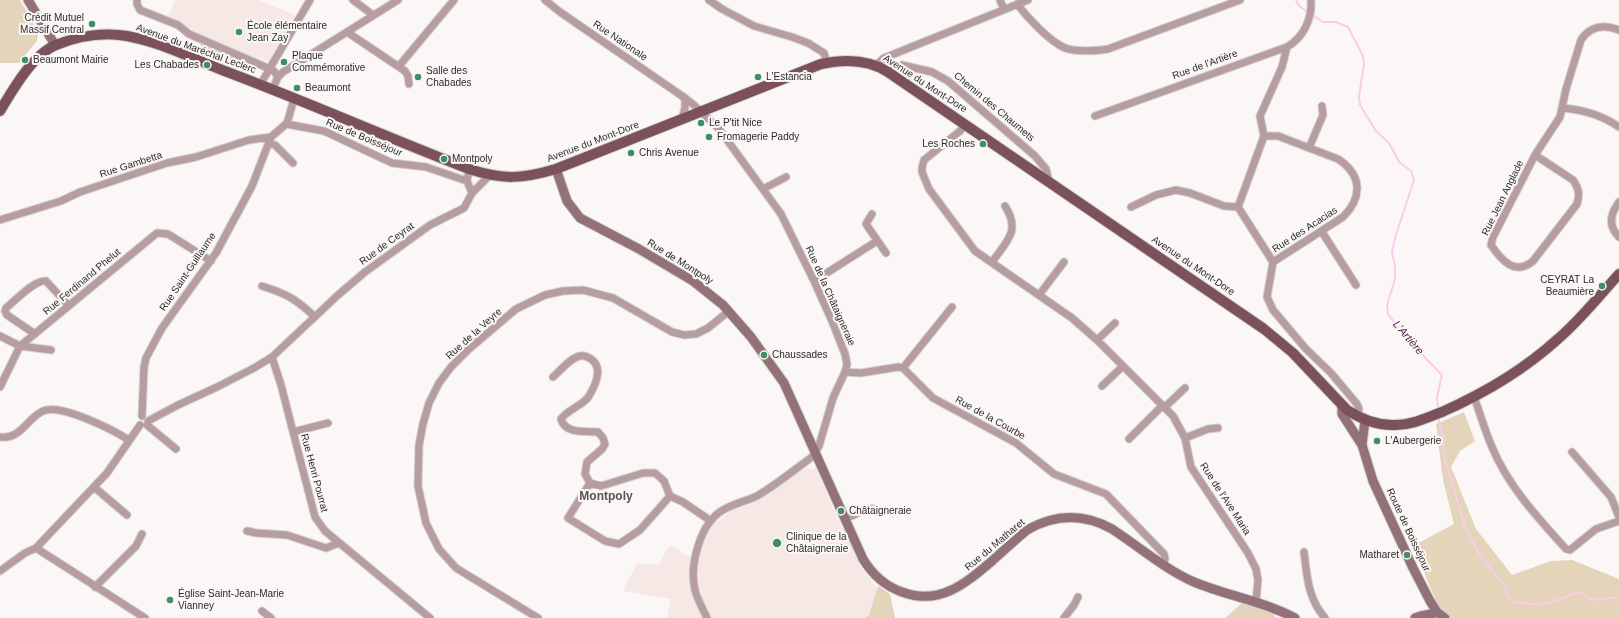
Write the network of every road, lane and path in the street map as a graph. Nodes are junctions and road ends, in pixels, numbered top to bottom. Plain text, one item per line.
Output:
1 (28, 0) edge
2 (137, 0) edge
3 (310, 0) edge
4 (353, 0) edge
5 (398, 0) edge
6 (454, 0) edge
7 (545, 0) edge
8 (709, 0) edge
9 (1000, 0) edge
10 (1028, 0) edge
11 (1240, 0) edge
12 (1017, 4) junction
13 (1311, 4) edge
14 (1004, 9) junction
15 (373, 15) junction
16 (1619, 30) edge
17 (347, 32) junction
18 (55, 45) junction
19 (1287, 47) junction
20 (828, 63) junction
21 (876, 65) junction
22 (399, 66) junction
23 (271, 67) junction
24 (888, 72) junction
25 (280, 75) junction
26 (409, 84) dead end
27 (260, 85) junction
28 (272, 90) junction
29 (685, 98) junction
30 (294, 99) junction
31 (1322, 106) dead end
32 (1563, 108) junction
33 (0, 111) edge
34 (701, 111) junction
35 (1094, 116) dead end
36 (682, 119) junction
37 (286, 124) junction
38 (965, 124) junction
39 (1619, 127) edge
40 (1264, 136) junction
41 (270, 140) junction
42 (1309, 148) junction
43 (1535, 155) junction
44 (293, 163) dead end
45 (469, 169) junction
46 (556, 169) junction
47 (490, 175) junction
48 (786, 177) dead end
49 (467, 181) junction
50 (1049, 182) junction
51 (763, 189) junction
52 (472, 193) junction
53 (1619, 202) edge
54 (1005, 206) dead end
55 (1131, 207) dead end
56 (1238, 207) junction
57 (872, 214) dead end
58 (0, 220) edge
59 (1322, 232) junction
60 (1619, 237) edge
61 (878, 241) junction
62 (886, 253) dead end
63 (211, 261) junction
64 (992, 262) junction
65 (1064, 262) dead end
66 (1273, 262) junction
67 (1619, 274) edge
68 (814, 281) junction
69 (1356, 285) dead end
70 (262, 286) dead end
71 (1039, 295) junction
72 (69, 306) junction
73 (952, 307) dead end
74 (729, 311) junction
75 (315, 317) junction
76 (1115, 323) dead end
77 (35, 334) junction
78 (0, 336) edge
79 (1097, 340) junction
80 (20, 346) junction
81 (51, 350) dead end
82 (272, 356) junction
83 (1123, 366) junction
84 (903, 368) junction
85 (845, 372) junction
86 (553, 377) dead end
87 (1102, 386) dead end
88 (0, 387) edge
89 (1185, 388) dead end
90 (1474, 397) junction
91 (1342, 405) junction
92 (1164, 406) junction
93 (1365, 420) junction
94 (144, 422) junction
95 (328, 423) dead end
96 (1218, 428) dead end
97 (1353, 430) junction
98 (293, 432) junction
99 (0, 437) edge
100 (1185, 438) junction
101 (1129, 439) dead end
102 (130, 440) junction
103 (1362, 445) junction
104 (176, 449) dead end
105 (1572, 452) dead end
106 (815, 453) junction
107 (590, 483) junction
108 (94, 487) junction
109 (670, 496) junction
110 (876, 509) dead end
111 (127, 514) dead end
112 (1619, 517) edge
113 (845, 519) junction
114 (711, 521) junction
115 (1619, 521) edge
116 (247, 531) dead end
117 (142, 534) dead end
118 (339, 543) junction
119 (36, 548) junction
120 (1304, 552) dead end
121 (1164, 564) junction
122 (0, 571) edge
123 (95, 587) junction
124 (1078, 597) dead end
125 (1256, 601) junction
126 (1430, 601) junction
127 (262, 611) dead end
128 (1437, 612) junction
129 (1418, 617) edge
130 (145, 618) edge
131 (271, 618) edge
132 (430, 618) edge
133 (538, 618) edge
134 (707, 618) edge
135 (1064, 618) edge
136 (1295, 618) edge
137 (1325, 618) edge
138 (1445, 618) edge

1 - 18 street
2 - 23 street
3 - 23 street
4 - 15 street
5 - 15 street
6 - 22 street
7 - 29 street, Rue Nationale
8 - 20 street
9 - 14 street
10 - 12 street
11 - 12 street
12 - 14 street
13 - 19 street, Rue de l'Artière
14 - 21 street
15 - 17 street
16 - 32 street, Rue Jean Anglade
17 - 22 street
17 - 25 street
18 - 27 main road, Avenue du Maréchal Leclerc
18 - 33 main road, Avenue du Maréchal Leclerc
19 - 35 street, Rue de l'Artière
19 - 40 street
20 - 21 main road, Avenue du Mont-Dore
20 - 34 main road, Avenue du Mont-Dore
21 - 24 main road, Avenue du Mont-Dore
22 - 26 street
23 - 25 street
23 - 27 street
24 - 38 main road, Avenue du Mont-Dore
24 - 50 street, Chemin des Chaumets
25 - 28 street
27 - 28 main road, Avenue du Maréchal Leclerc
28 - 30 main road, Avenue du Mont-Dore
29 - 34 street, Rue Nationale
29 - 36 street
30 - 37 street
30 - 45 main road, Avenue du Mont-Dore
31 - 42 street
32 - 39 street
32 - 43 street, Rue Jean Anglade
34 - 36 main road, Avenue du Mont-Dore
34 - 51 street, Rue de la Châtaigneraie
36 - 46 main road, Avenue du Mont-Dore
37 - 41 street
37 - 49 street, Rue de Boisséjour
38 - 50 main road, Avenue du Mont-Dore
38 - 64 street, Rue de l'Ave Maria
40 - 42 street, Rue des Acacias
40 - 56 street
41 - 44 street
41 - 58 street, Rue Gambetta
41 - 63 street, Rue Saint-Guillaume
42 - 59 street, Rue des Acacias
43 - 43 street, Rue Jean Anglade
45 - 47 main road, Avenue du Mont-Dore
45 - 49 street
46 - 47 main road, Avenue du Mont-Dore
46 - 74 street, Rue de Montpoly
47 - 52 street, Rue de Ceyrat
48 - 51 street
49 - 52 street
50 - 91 main road, Avenue du Mont-Dore
51 - 68 street, Rue de la Châtaigneraie
52 - 75 street, Rue de Ceyrat
53 - 60 street
54 - 64 street
55 - 56 street
56 - 66 street
57 - 61 street
59 - 66 street, Rue des Acacias
59 - 69 street
61 - 62 street
61 - 68 street
63 - 72 street, Rue Ferdinand Phelut
63 - 94 street, Rue Saint-Guillaume
64 - 71 street, Rue de l'Ave Maria
65 - 71 street
66 - 93 street
67 - 90 main road
68 - 85 street, Rue de la Châtaigneraie
70 - 75 street
71 - 79 street, Rue de l'Ave Maria
72 - 77 street, Rue Ferdinand Phelut
72 - 77 street
73 - 84 street
74 - 106 street, Rue de Montpoly
74 - 133 street, Rue de la Veyre
75 - 82 street, Rue de Ceyrat
76 - 79 street
77 - 80 street, Rue Ferdinand Phelut
78 - 80 street
79 - 83 street, Rue de l'Ave Maria
80 - 81 street
80 - 88 street
82 - 94 street, Rue de Ceyrat
82 - 98 street, Rue Henri Pourrat
83 - 87 street
83 - 92 street, Rue de l'Ave Maria
84 - 85 street
84 - 121 street, Rue de la Courbe
85 - 106 street, Rue de la Châtaigneraie
86 - 107 street
89 - 92 street
90 - 93 main road
90 - 115 street
91 - 93 main road, Avenue du Mont-Dore
91 - 97 street, Route de Boisséjour
92 - 100 street, Rue de l'Ave Maria
92 - 101 street
93 - 97 street
93 - 103 street, Route de Boisséjour
94 - 102 street
94 - 104 street
95 - 98 street
96 - 100 street
97 - 103 street, Route de Boisséjour
98 - 118 street, Rue Henri Pourrat
99 - 102 street
100 - 125 street, Rue de l'Ave Maria
102 - 108 street
103 - 126 street, Route de Boisséjour
105 - 112 street
106 - 113 street, Rue du Matharet
106 - 114 street, Rue de la Châtaigneraie
107 - 109 street
107 - 109 street
108 - 111 street
108 - 119 street
109 - 114 street
110 - 113 street
113 - 121 street, Rue du Matharet
114 - 134 street, Rue de la Châtaigneraie
116 - 118 street
117 - 123 street
118 - 132 street, Rue Henri Pourrat
119 - 122 street
119 - 123 street
120 - 137 street
121 - 125 street, Rue du Matharet
123 - 130 street
124 - 135 street
125 - 136 street, Rue du Matharet
126 - 128 street, Route de Boisséjour
126 - 129 street
127 - 131 street
128 - 129 street
128 - 138 street, Route de Boisséjour

